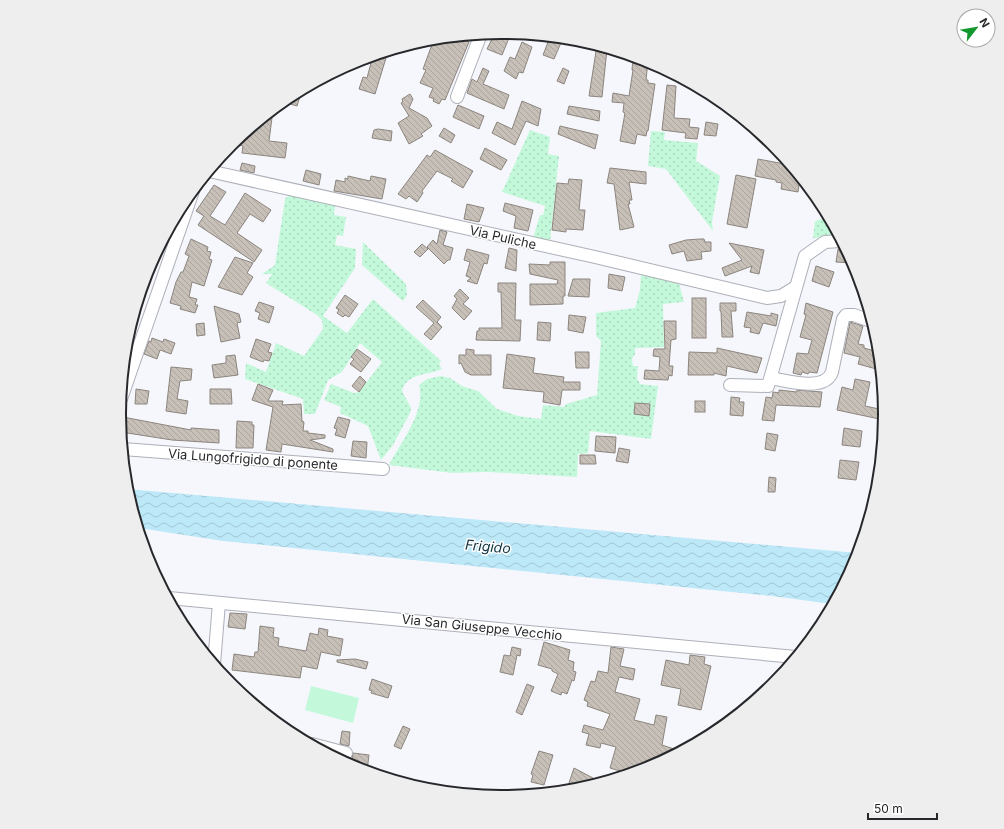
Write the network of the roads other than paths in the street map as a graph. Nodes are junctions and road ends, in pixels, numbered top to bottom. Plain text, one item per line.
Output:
1 (479, 40) edge
2 (458, 98) dead end
3 (215, 172) edge
4 (185, 214) edge
5 (836, 242) edge
6 (794, 288) junction
7 (865, 319) edge
8 (129, 377) edge
9 (771, 378) junction
10 (730, 385) dead end
11 (128, 449) edge
12 (383, 469) dead end
13 (175, 599) edge
14 (219, 603) junction
15 (215, 656) edge
16 (789, 656) edge
17 (333, 750) edge
18 (346, 753) dead end

1 - 2 street
3 - 6 street, Via Puliche
4 - 8 street
5 - 6 street
6 - 9 street
7 - 9 street
9 - 10 street
11 - 12 street, Via Lungofrigido di ponente
13 - 14 street, Via San Giuseppe Vecchio
14 - 15 street
14 - 16 street, Via San Giuseppe Vecchio
17 - 18 street

